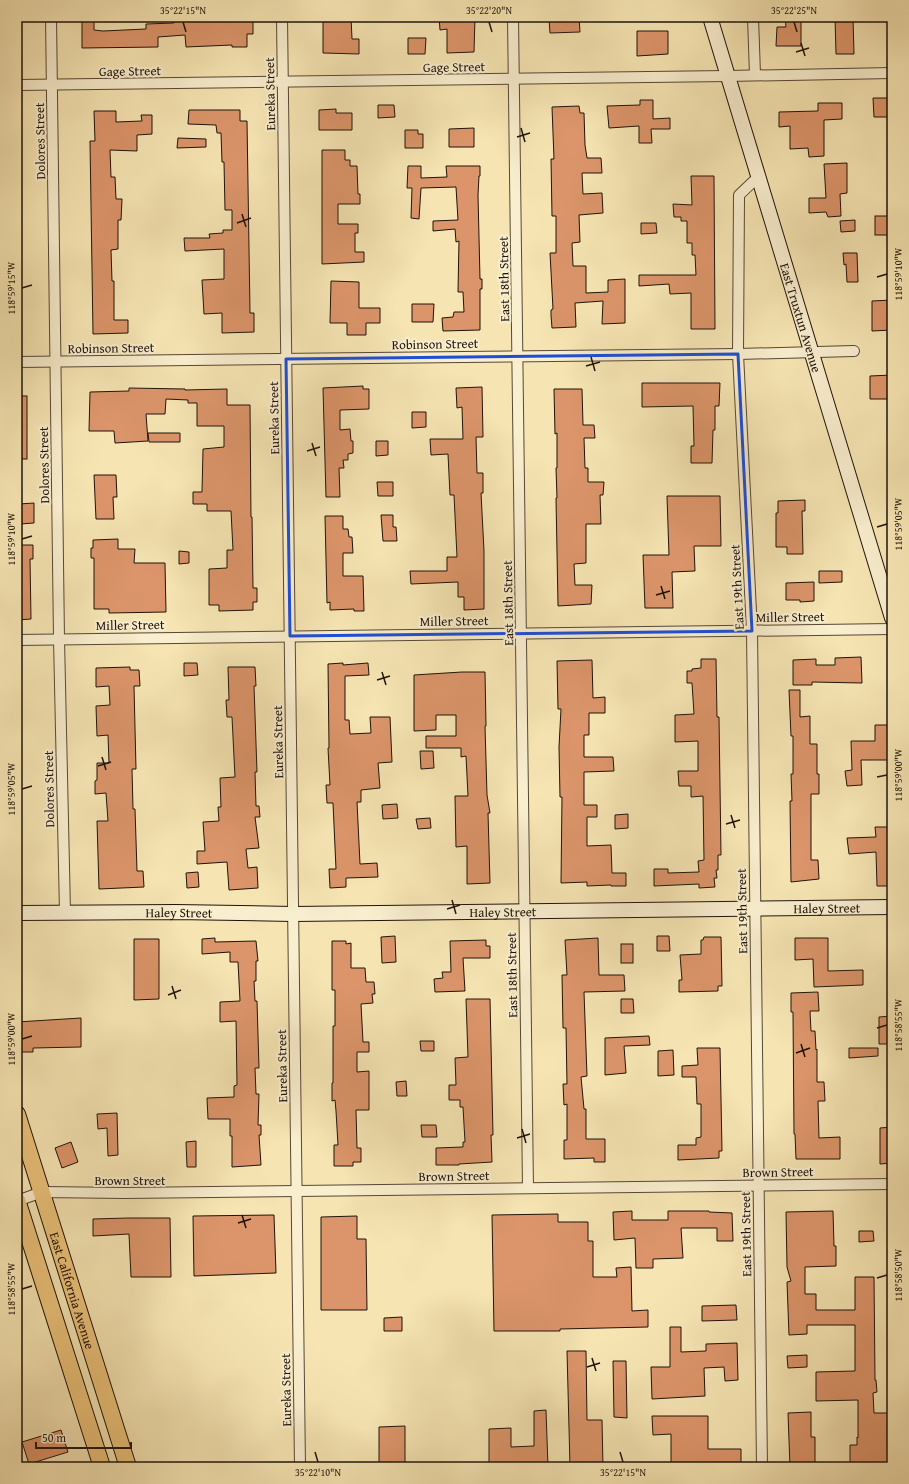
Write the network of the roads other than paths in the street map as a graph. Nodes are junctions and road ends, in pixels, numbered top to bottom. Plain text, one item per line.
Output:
1 (51, 17) edge
2 (282, 17) edge
3 (513, 17) edge
4 (710, 17) edge
5 (753, 17) edge
6 (892, 73) edge
7 (755, 75) junction
8 (728, 76) junction
9 (514, 79) junction
10 (283, 82) junction
11 (52, 84) junction
12 (17, 85) edge
13 (758, 176) junction
14 (854, 351) dead end
15 (812, 353) junction
16 (738, 354) junction
17 (518, 356) junction
18 (286, 359) junction
19 (17, 362) edge
20 (55, 362) junction
21 (892, 618) edge
22 (892, 629) edge
23 (752, 631) junction
24 (521, 634) junction
25 (290, 636) junction
26 (58, 639) junction
27 (17, 640) edge
28 (892, 907) edge
29 (755, 908) junction
30 (524, 911) junction
31 (65, 912) junction
32 (17, 913) edge
33 (293, 914) junction
34 (17, 1114) edge
35 (892, 1184) edge
36 (759, 1186) junction
37 (528, 1188) junction
38 (297, 1191) junction
39 (42, 1192) junction
40 (17, 1200) edge
41 (102, 1467) edge
42 (128, 1467) edge
43 (300, 1467) edge
44 (762, 1467) edge

1 - 11 street, Dolores Street
2 - 10 street, Eureka Street
3 - 9 street, East 18th Street
4 - 8 street, East Truxtun Avenue
5 - 7 street
6 - 7 street, Gage Street
7 - 8 street, Gage Street
8 - 9 street, Gage Street
8 - 13 street, East Truxtun Avenue
9 - 10 street, Gage Street
9 - 17 street, East 18th Street
10 - 11 street, Gage Street
10 - 18 street, Eureka Street
11 - 12 street, Gage Street
11 - 20 street, Dolores Street
13 - 15 street, East Truxtun Avenue
13 - 16 street, East 19th Street
14 - 15 street, Robinson Street
15 - 16 street, Robinson Street
15 - 21 street, East Truxtun Avenue
16 - 17 street, Robinson Street
16 - 23 street, East 19th Street
17 - 18 street, Robinson Street
17 - 24 street, East 18th Street
18 - 20 street, Robinson Street
18 - 25 street, Eureka Street
19 - 20 street, Robinson Street
20 - 26 street, Dolores Street
22 - 23 street, Miller Street
23 - 24 street, Miller Street
23 - 29 street, East 19th Street
24 - 25 street, Miller Street
24 - 30 street, East 18th Street
25 - 26 street, Miller Street
25 - 33 street, Eureka Street
26 - 27 street, Miller Street
26 - 31 street, Dolores Street
28 - 29 street, Haley Street
29 - 30 street, Haley Street
29 - 36 street, East 19th Street
30 - 33 street, Haley Street
30 - 37 street, East 18th Street
31 - 32 street, Haley Street
31 - 33 street, Haley Street
33 - 38 street, Eureka Street
34 - 39 main road, East California Avenue
35 - 36 street, Brown Street
36 - 37 street, Brown Street
36 - 44 street, East 19th Street
37 - 38 street, Brown Street
38 - 39 street, Brown Street
38 - 43 street, Eureka Street
39 - 40 street, Brown Street
39 - 42 main road, East California Avenue
40 - 41 main road, East California Avenue

